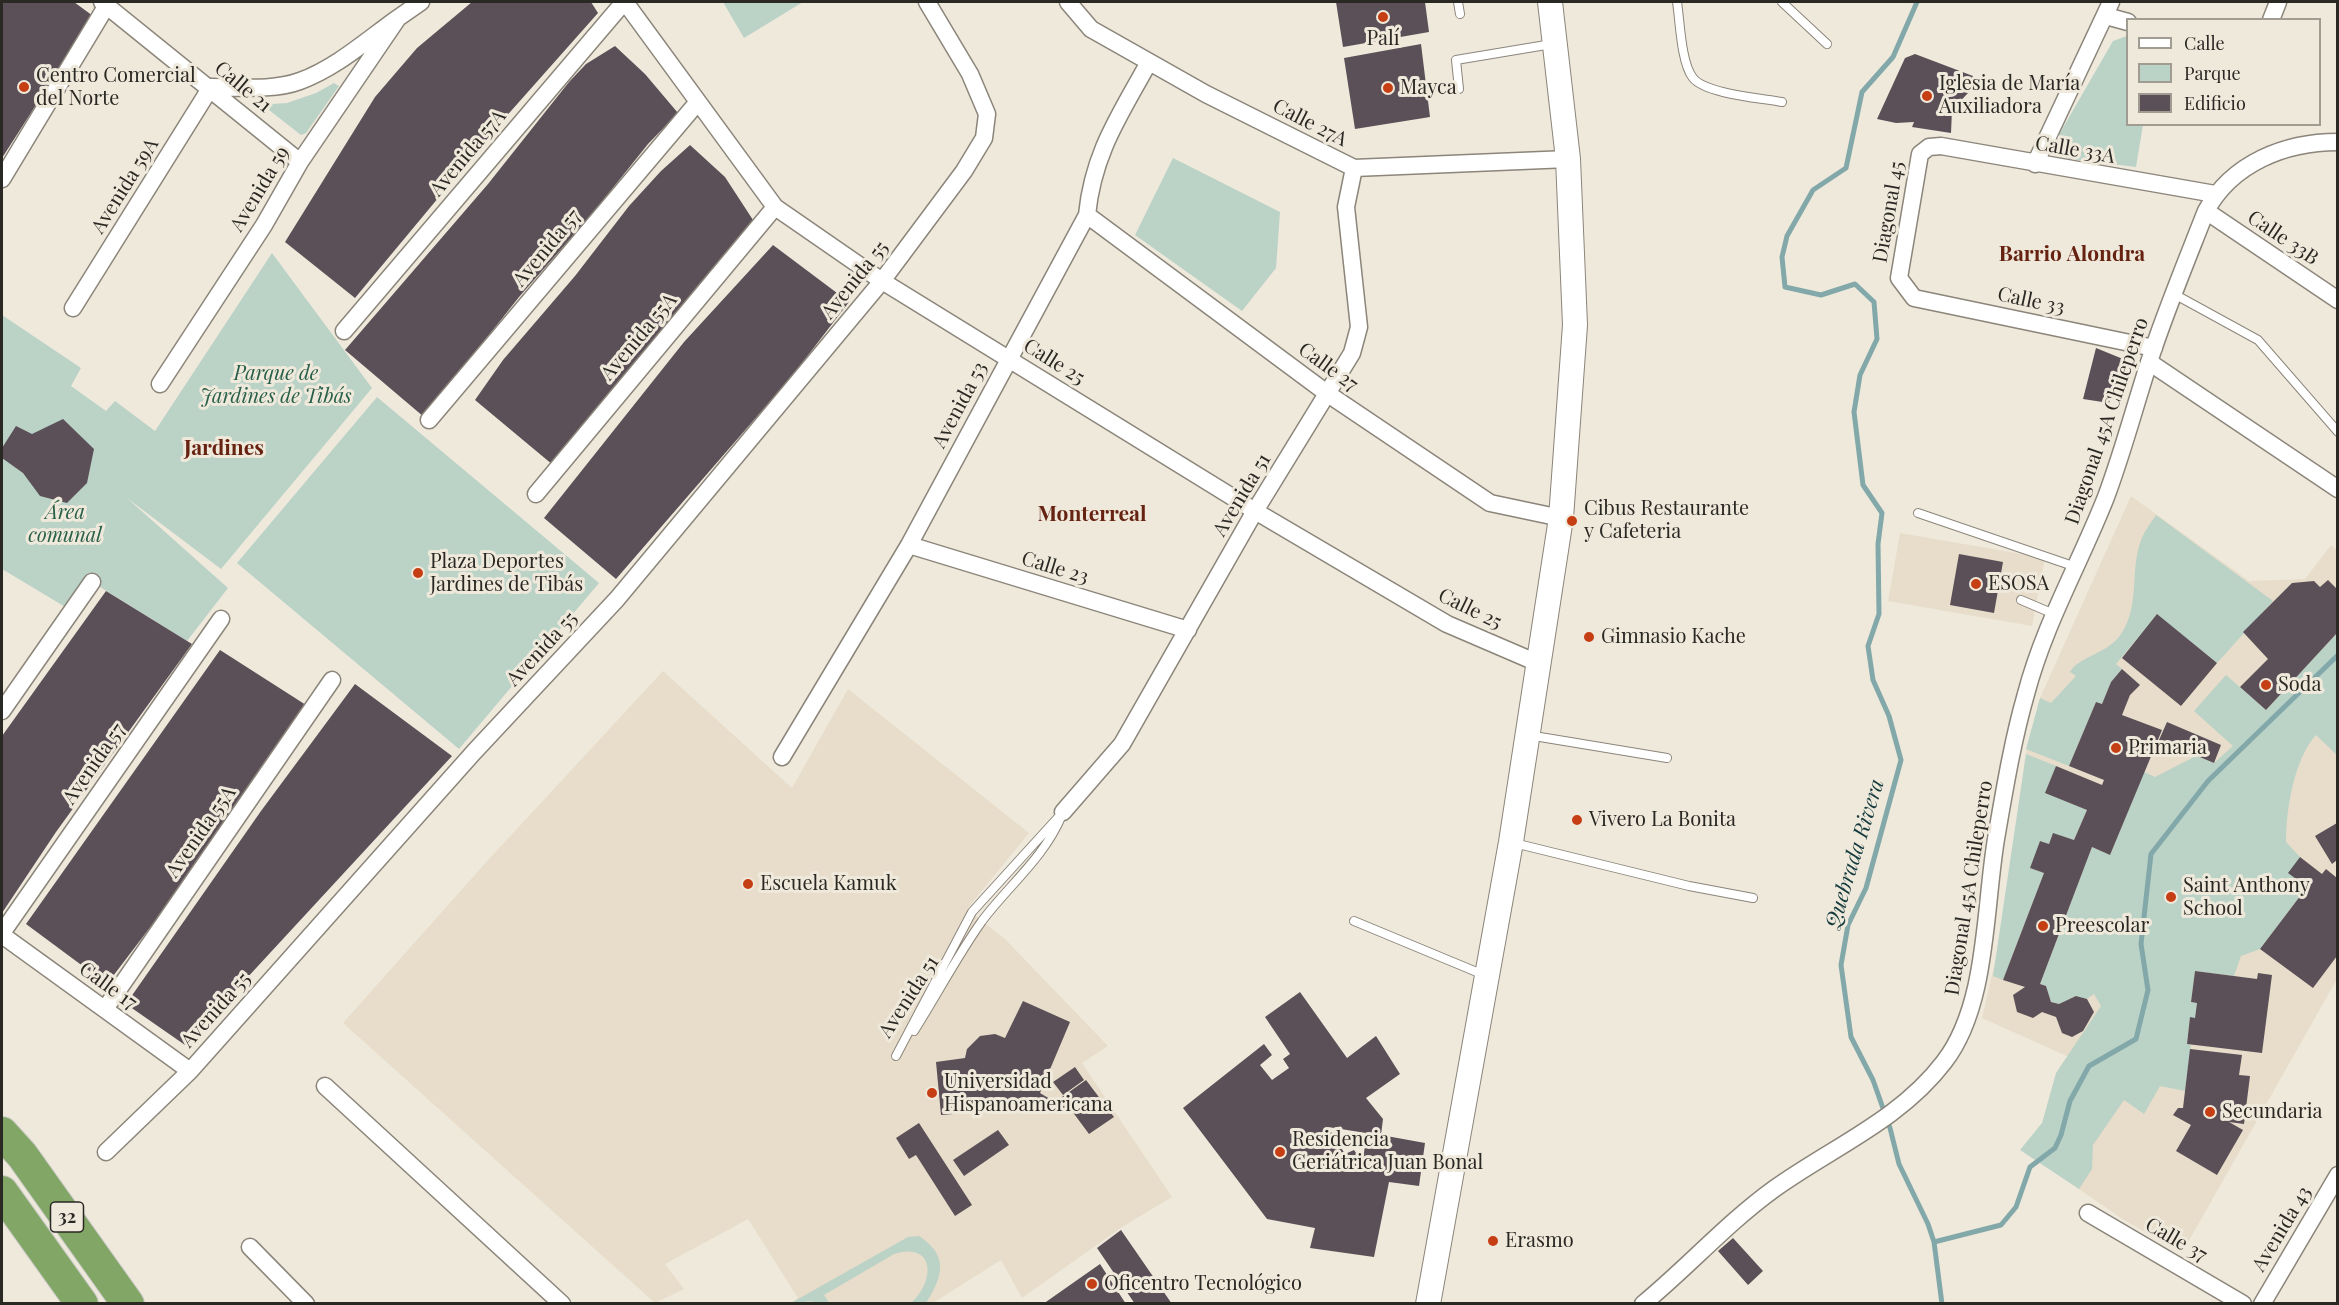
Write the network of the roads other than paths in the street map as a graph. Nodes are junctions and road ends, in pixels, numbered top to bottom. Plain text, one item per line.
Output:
1 (421, 2) edge
2 (625, 2) edge
3 (927, 2) edge
4 (1068, 2) edge
5 (1458, 2) edge
6 (1550, 2) edge
7 (1677, 2) edge
8 (1782, 2) edge
9 (2278, 2) edge
10 (104, 3) edge
11 (2108, 9) edge
12 (1460, 14) dead end
13 (398, 18) junction
14 (2272, 18) edge
15 (2126, 21) edge
16 (1555, 44) junction
17 (1827, 44) dead end
18 (1149, 62) junction
19 (211, 87) junction
20 (1459, 89) dead end
21 (1782, 102) dead end
22 (697, 103) junction
23 (2337, 142) edge
24 (1929, 147) joint
25 (1568, 159) junction
26 (300, 162) junction
27 (2035, 164) junction
28 (1354, 168) junction
29 (2, 179) edge
30 (2215, 194) junction
31 (775, 207) junction
32 (2206, 211) junction
33 (1087, 215) junction
34 (882, 281) junction
35 (1904, 288) joint
36 (2174, 294) junction
37 (2337, 300) edge
38 (73, 308) dead end
39 (345, 331) dead end
40 (2152, 355) junction
41 (1009, 359) junction
42 (160, 384) dead end
43 (1328, 394) junction
44 (429, 420) dead end
45 (2337, 432) edge
46 (2337, 489) edge
47 (536, 494) dead end
48 (1255, 511) junction
49 (1918, 513) dead end
50 (1561, 518) junction
51 (909, 545) junction
52 (2076, 567) junction
53 (92, 582) dead end
54 (2021, 600) dead end
55 (2054, 615) junction
56 (221, 619) dead end
57 (1188, 630) junction
58 (1540, 664) junction
59 (332, 680) dead end
60 (2, 711) edge
61 (1528, 735) junction
62 (782, 758) dead end
63 (1667, 758) dead end
64 (1063, 812) junction
65 (1511, 842) junction
66 (1014, 864) junction
67 (1025, 873) junction
68 (1753, 898) dead end
69 (1354, 921) dead end
70 (2, 934) edge
71 (1487, 976) junction
72 (105, 1009) junction
73 (189, 1071) junction
74 (325, 1086) dead end
75 (2, 1133) edge
76 (106, 1152) dead end
77 (2337, 1175) edge
78 (2, 1192) edge
79 (2088, 1213) dead end
80 (250, 1248) dead end
81 (82, 1304) edge
82 (128, 1304) edge
83 (306, 1304) edge
84 (562, 1304) edge
85 (1428, 1304) edge
86 (1643, 1304) edge
87 (2243, 1304) edge
88 (2262, 1304) edge

1 - 13 street, Avenida 59
2 - 22 street, Calle 25
2 - 39 street, Avenida 57A
3 - 34 street, Avenida 55
4 - 18 street, Calle 27A
5 - 12 lane
6 - 16 main road
7 - 21 lane
8 - 17 lane
9 - 14 street
10 - 19 street, Calle 21
10 - 29 street
11 - 15 street
11 - 27 street
13 - 19 street, Avenida 59
13 - 26 street, Avenida 59
16 - 20 lane
16 - 25 main road
18 - 28 street, Calle 27A
18 - 33 street, Avenida 53
19 - 26 street, Calle 21
19 - 38 street, Avenida 59A
22 - 31 street, Calle 25
22 - 44 street, Avenida 57
23 - 30 street
24 - 27 street, Calle 33A
24 - 35 street, Diagonal 45
25 - 28 street, Calle 27A
25 - 50 main road
26 - 42 street, Avenida 59
27 - 30 street, Calle 33A
28 - 43 street, Avenida 51
30 - 32 street, Diagonal 45A Chileperro
31 - 34 street, Calle 25
31 - 47 street, Avenida 55A
32 - 36 street, Diagonal 45A Chileperro
32 - 37 street, Calle 33B
33 - 41 street, Avenida 53
33 - 43 street, Calle 27
34 - 41 street, Calle 25
34 - 73 street, Avenida 55
35 - 40 street, Calle 33
36 - 40 street, Diagonal 45A Chileperro
36 - 45 lane
40 - 46 street, Calle 33
40 - 52 street, Diagonal 45A Chileperro
41 - 48 street, Calle 25
41 - 51 street, Avenida 53
43 - 48 street, Avenida 51
43 - 50 street, Calle 27
48 - 57 street, Avenida 51
48 - 58 street, Calle 25
49 - 52 lane
50 - 58 main road
51 - 57 street, Calle 23
51 - 62 street, Avenida 53
52 - 55 street, Diagonal 45A Chileperro
53 - 60 street
54 - 55 lane
55 - 86 street, Diagonal 45A Chileperro
56 - 70 street, Avenida 57
57 - 64 street, Avenida 51
58 - 61 main road
59 - 72 street, Avenida 55A
61 - 63 lane
61 - 65 main road
64 - 66 lane, Avenida 51
64 - 67 lane, Avenida 51
65 - 68 lane
65 - 71 main road
66 - 67 lane
66 - 67 lane, Avenida 51
69 - 71 lane
70 - 72 street, Calle 17
71 - 85 main road
72 - 73 street, Calle 17
73 - 76 street, Avenida 55
74 - 84 street
75 - 82 highway, 32
77 - 88 street, Avenida 43
78 - 81 highway, 32
79 - 87 street, Calle 37
80 - 83 street

